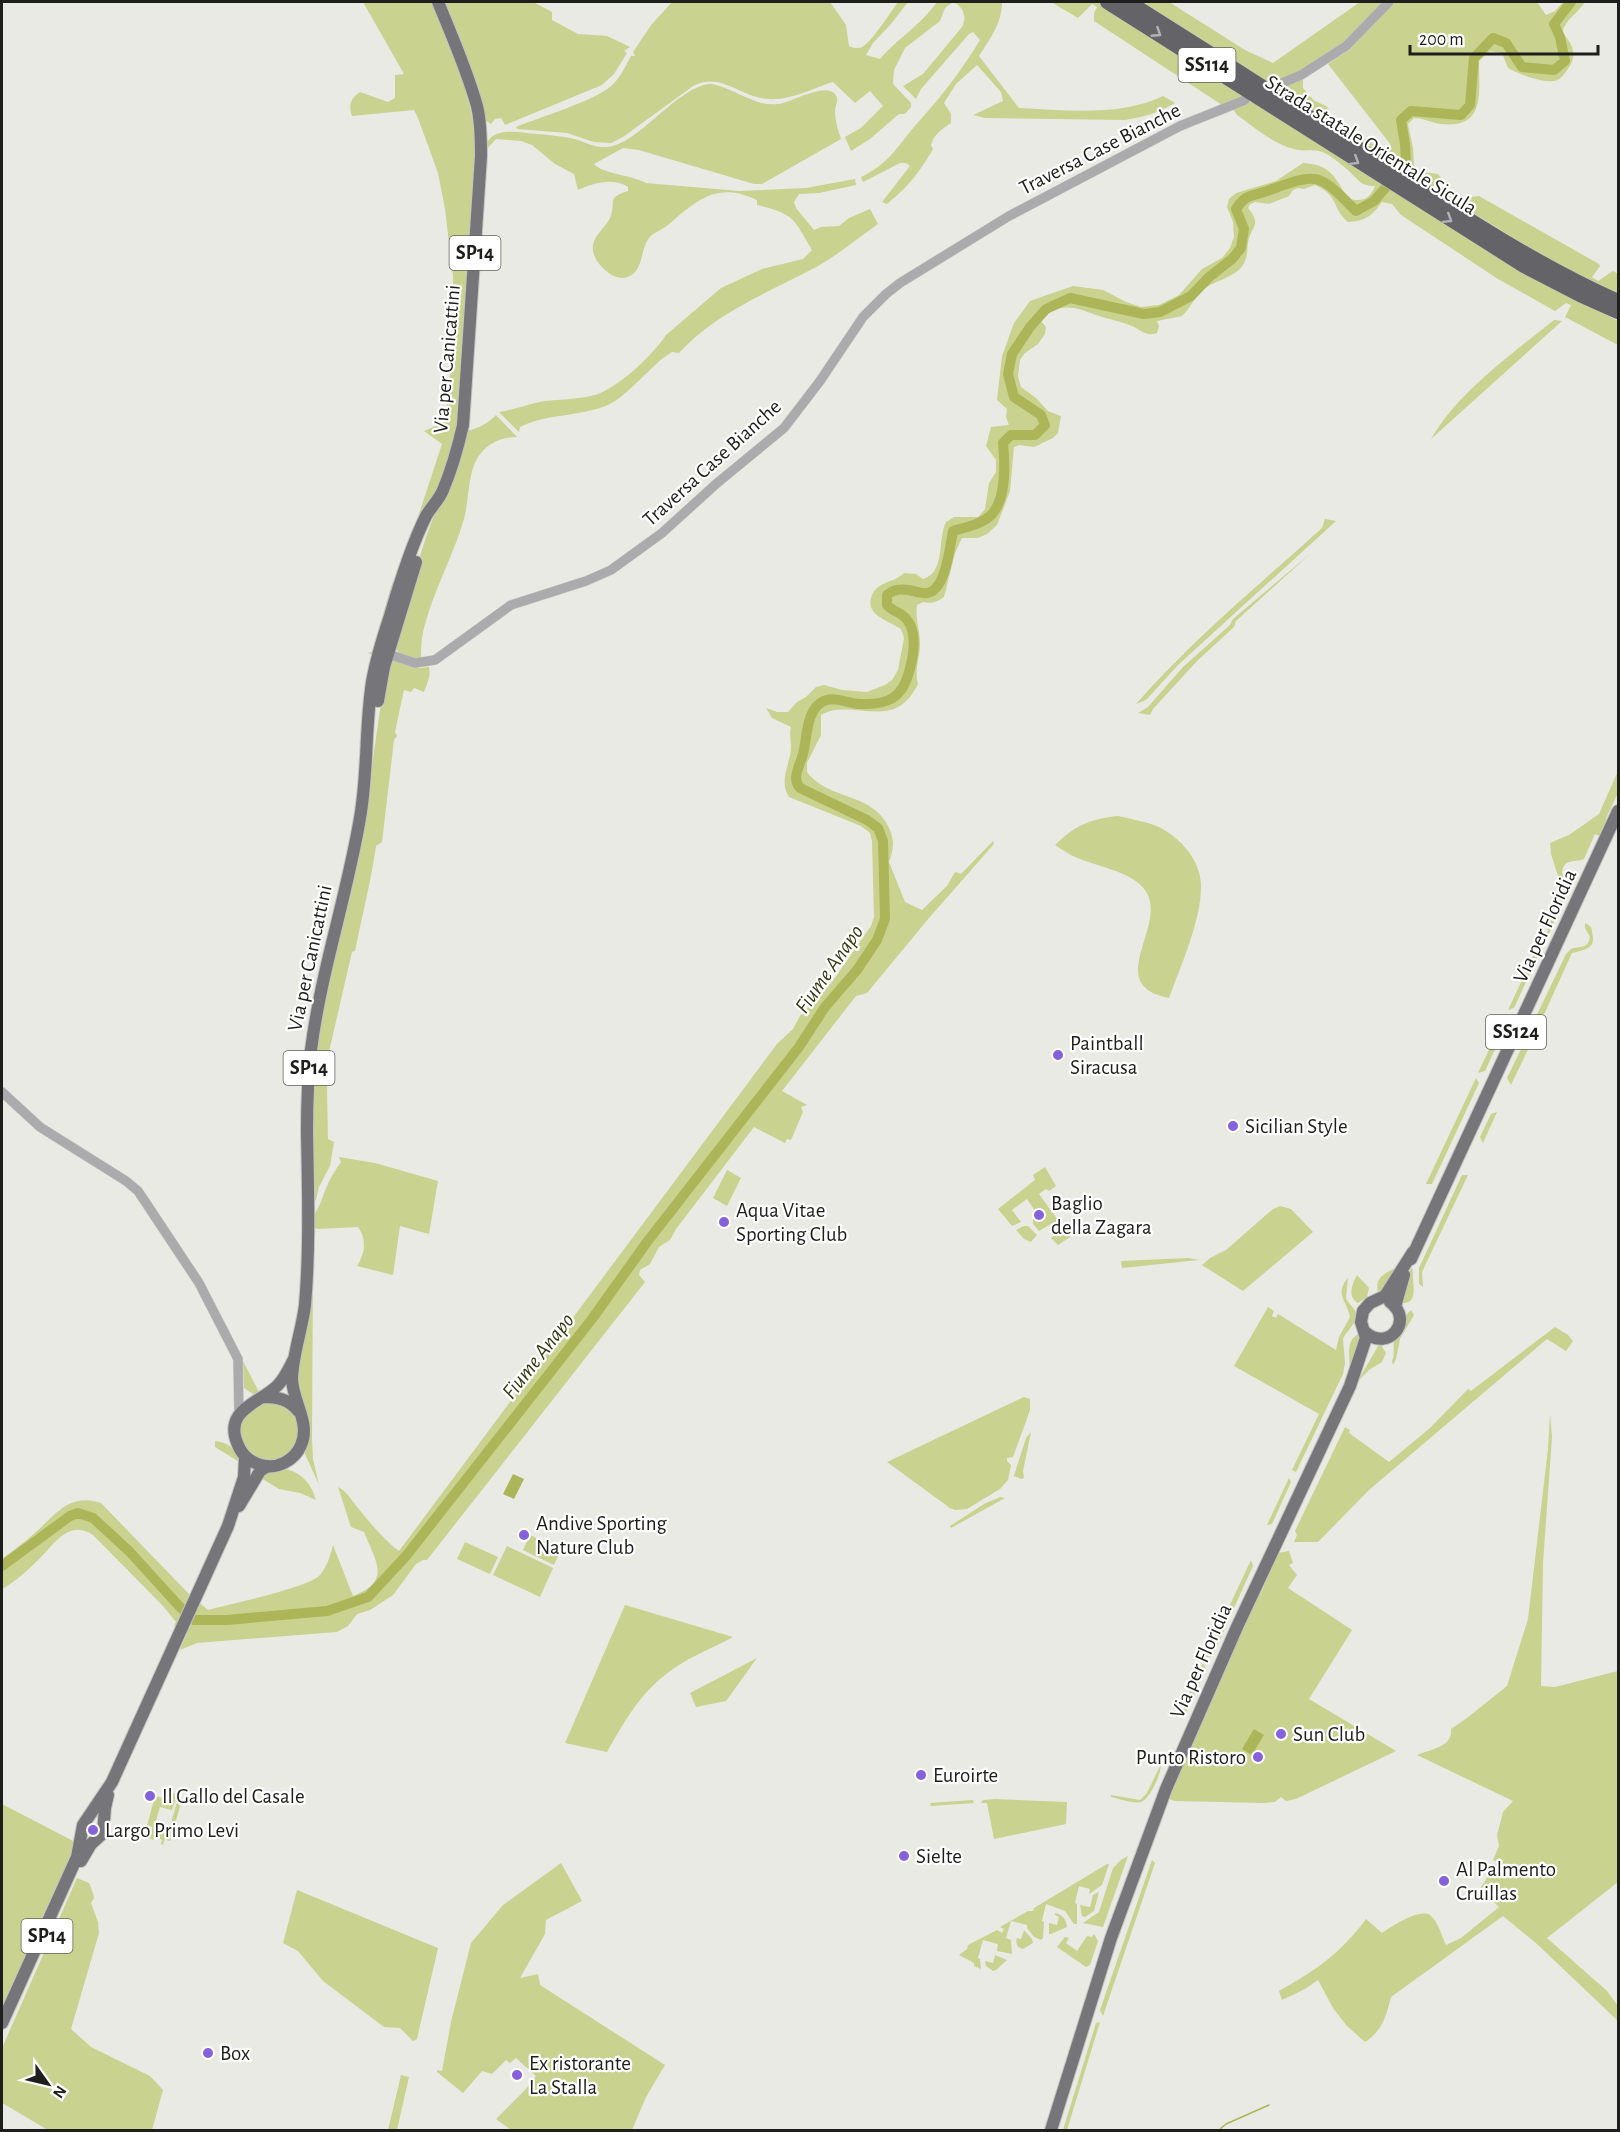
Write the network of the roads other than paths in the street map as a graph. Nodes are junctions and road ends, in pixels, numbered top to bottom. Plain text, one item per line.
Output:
1 (438, 2) edge
2 (1107, 2) edge
3 (1130, 2) edge
4 (1389, 2) edge
5 (1273, 87) dead end
6 (1245, 100) dead end
7 (1312, 125) junction
8 (1527, 261) junction
9 (1618, 296) edge
10 (1618, 301) edge
11 (1618, 312) edge
12 (1618, 319) edge
13 (433, 506) junction
14 (388, 658) junction
15 (1618, 811) edge
16 (2, 1092) edge
17 (1413, 1252) junction
18 (1380, 1300) junction
19 (1395, 1306) junction
20 (1365, 1332) junction
21 (1380, 1339) junction
22 (294, 1359) junction
23 (239, 1386) junction
24 (1350, 1386) junction
25 (259, 1399) junction
26 (300, 1414) junction
27 (239, 1416) junction
28 (245, 1456) junction
29 (267, 1466) junction
30 (228, 1526) junction
31 (112, 1782) junction
32 (84, 1825) junction
33 (104, 1825) junction
34 (95, 1839) junction
35 (2, 2023) edge
36 (2, 2036) edge
37 (1052, 2130) edge

1 - 13 main road, Via per Canicattini / SP14
2 -> 7 highway, Strada statale Orientale Sicula / SS114
3 - 7 highway, Strada statale Orientale Sicula / SS114
4 - 5 street
6 - 14 street, Traversa Case Bianche
7 - 8 highway, Strada statale Orientale Sicula / SS114
8 - 9 highway
8 - 10 highway, Strada statale Orientale Sicula / SS114
8 - 11 highway, Strada statale Orientale Sicula / SS114
8 - 12 highway
13 - 14 main road, Via per Canicattini / SP14
13 - 14 main road, Via per Canicattini / SP14
14 - 22 main road, Via per Canicattini / SP14
15 - 17 main road, Via per Floridia / SS124
16 - 23 street
17 - 18 main road
17 - 19 main road
18 - 19 main road
18 - 20 main road
19 - 21 main road
20 - 21 main road
20 - 24 main road
21 - 24 main road
22 - 25 main road
22 - 26 main road
23 - 25 street
23 - 27 street
24 - 37 main road, Via per Floridia
25 - 26 main road
25 - 27 main road
26 - 29 main road
27 - 28 main road
28 - 29 main road
28 - 30 main road
29 - 30 main road
30 - 31 main road
31 - 32 main road
31 - 33 main road
32 - 33 main road
32 - 34 main road
32 - 35 main road, SP14
33 - 34 main road
34 - 36 main road, SP14

